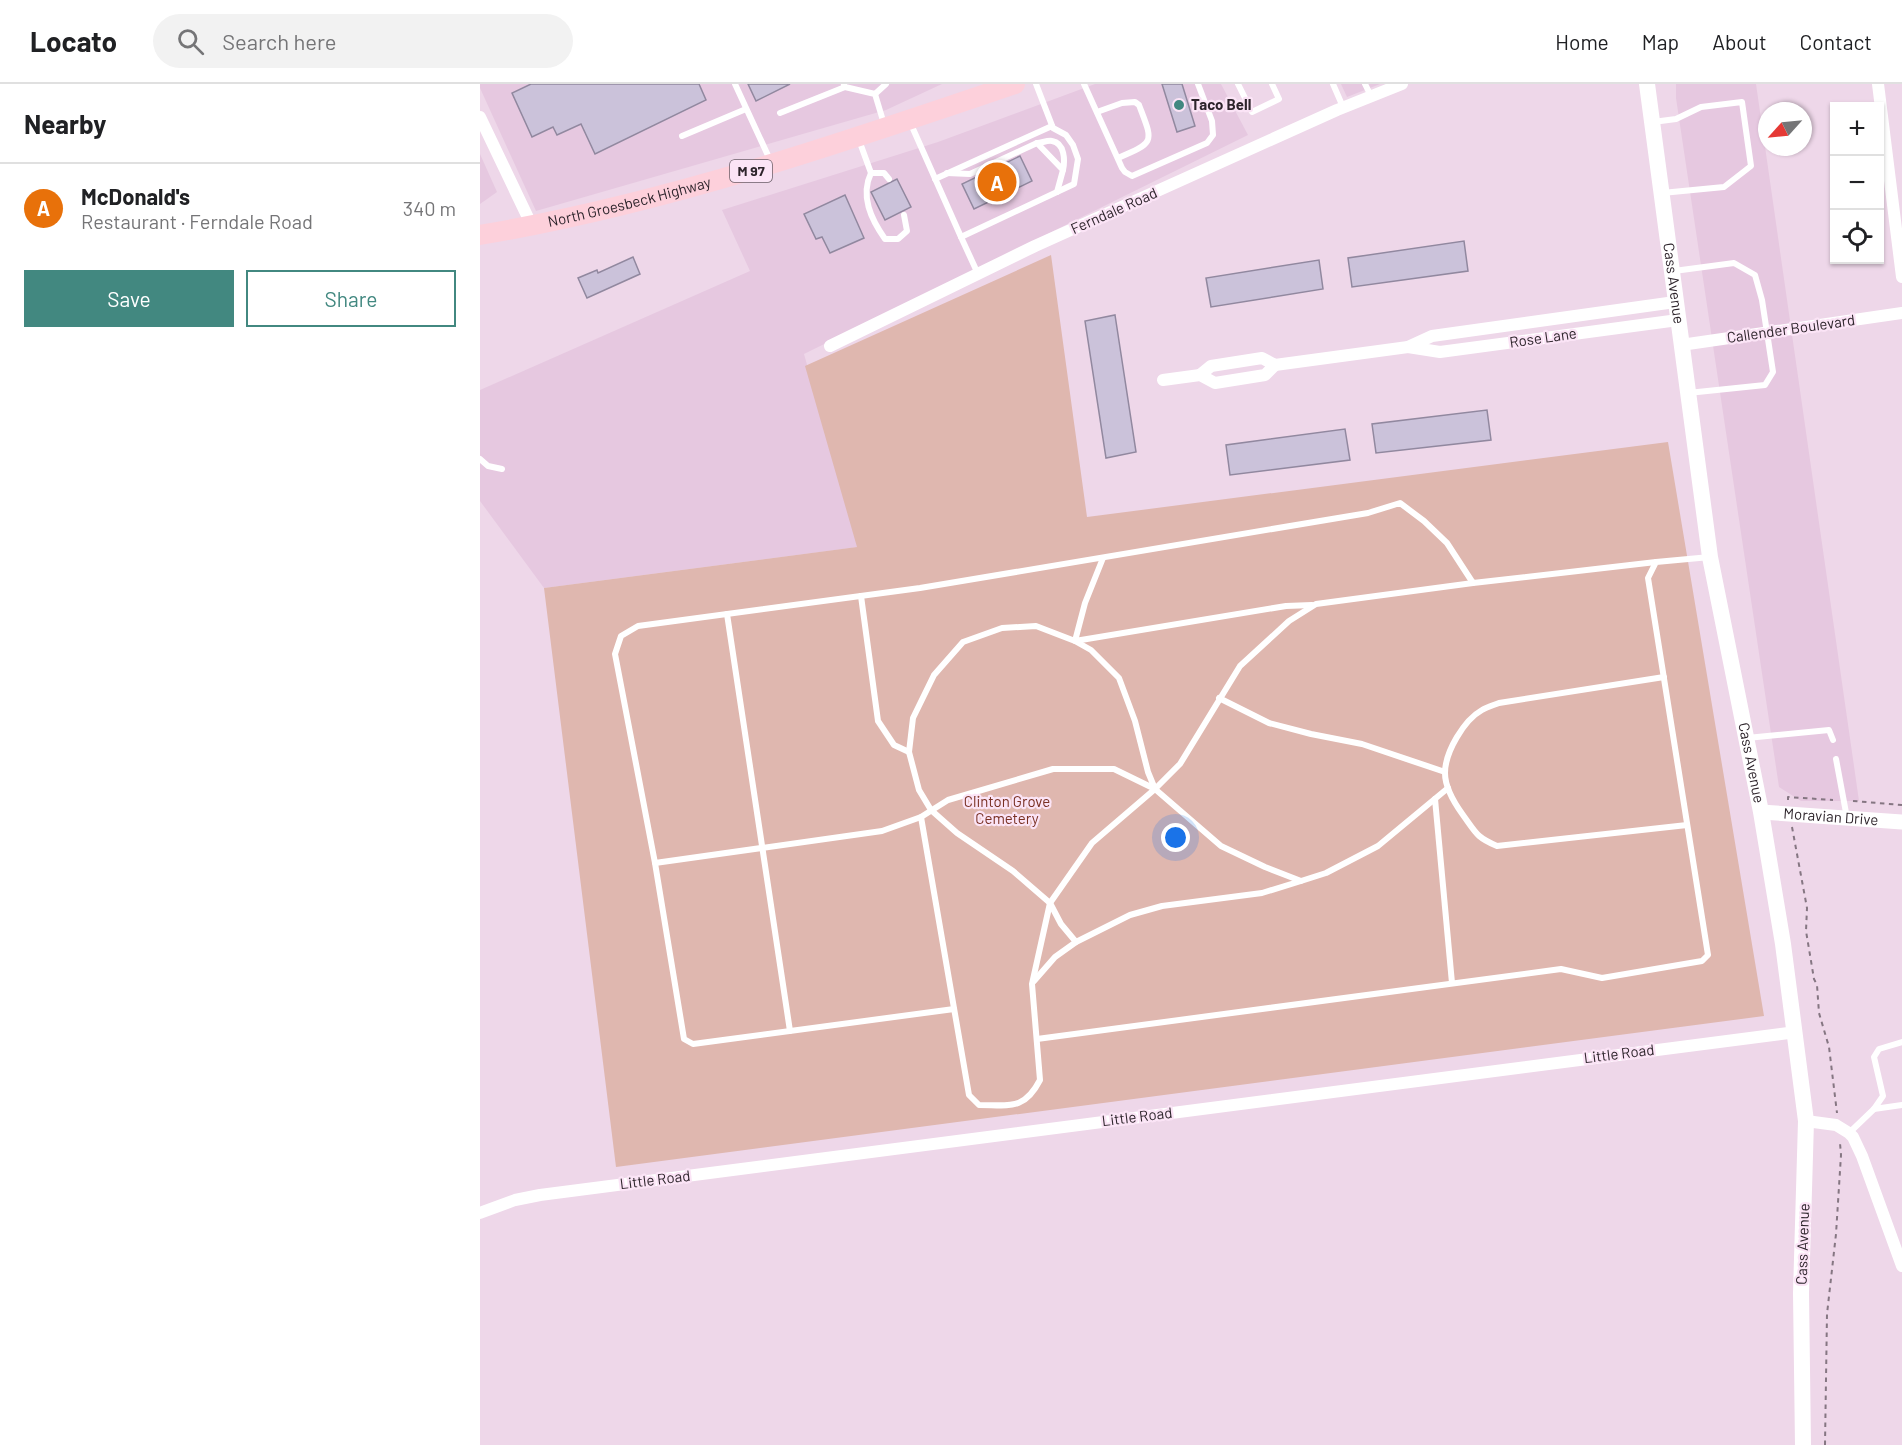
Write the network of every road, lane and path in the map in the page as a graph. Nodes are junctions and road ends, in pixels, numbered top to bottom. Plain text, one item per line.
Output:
1 (735, 84) edge
2 (886, 84) edge
3 (1015, 84) edge
4 (1035, 84) edge
5 (1084, 84) edge
6 (1198, 84) edge
7 (1238, 84) edge
8 (1272, 84) edge
9 (1333, 84) edge
10 (1365, 84) edge
11 (1402, 84) edge
12 (1647, 84) edge
13 (1878, 84) edge
14 (844, 85) edge
15 (875, 94) junction
16 (1371, 96) junction
17 (1343, 107) junction
18 (746, 110) junction
19 (1097, 112) junction
20 (780, 113) dead end
21 (480, 117) edge
22 (909, 120) junction
23 (1652, 122) junction
24 (1052, 126) junction
25 (885, 128) junction
26 (682, 136) dead end
27 (858, 136) junction
28 (1037, 143) junction
29 (1118, 158) junction
30 (772, 164) junction
31 (1063, 170) junction
32 (871, 173) junction
33 (947, 173) junction
34 (889, 178) dead end
35 (935, 179) junction
36 (1057, 192) junction
37 (1661, 194) junction
38 (904, 215) dead end
39 (532, 226) junction
40 (480, 235) edge
41 (960, 237) junction
42 (1672, 271) junction
43 (978, 274) junction
44 (1902, 277) edge
45 (1676, 311) junction
46 (1902, 313) edge
47 (1767, 333) junction
48 (1681, 345) junction
49 (830, 346) dead end
50 (1408, 347) junction
51 (1275, 365) junction
52 (1200, 375) junction
53 (1162, 380) dead end
54 (1688, 393) junction
55 (480, 459) edge
56 (502, 469) dead end
57 (1710, 556) junction
58 (1103, 558) junction
59 (1656, 562) junction
60 (1473, 583) junction
61 (861, 596) junction
62 (1316, 604) junction
63 (726, 614) junction
64 (1075, 641) junction
65 (1664, 677) junction
66 (1219, 698) junction
67 (1746, 738) junction
68 (1833, 740) dead end
69 (909, 752) junction
70 (1836, 759) dead end
71 (1445, 772) junction
72 (1448, 788) junction
73 (1155, 789) junction
74 (1435, 799) junction
75 (931, 810) junction
76 (1761, 812) junction
77 (921, 817) junction
78 (1847, 818) junction
79 (1902, 822) edge
80 (1687, 825) junction
81 (1795, 844) dead end
82 (763, 848) junction
83 (655, 863) junction
84 (1301, 881) junction
85 (1050, 903) junction
86 (1076, 942) junction
87 (1452, 983) junction
88 (1032, 984) junction
89 (954, 1009) junction
90 (790, 1031) junction
91 (1796, 1032) junction
92 (1037, 1039) junction
93 (1902, 1042) edge
94 (1902, 1106) edge
95 (1874, 1109) junction
96 (1837, 1112) dead end
97 (1806, 1121) junction
98 (1849, 1133) junction
99 (1841, 1155) dead end
100 (480, 1214) edge
101 (1902, 1266) edge
102 (1803, 1445) edge
103 (1825, 1445) edge

1 - 18 lane
2 - 15 lane
3 - 22 main road, North Groesbeck Highway / M 97
4 - 24 lane
5 - 19 lane
6 - 29 lane
7 - 8 lane
9 - 17 lane
10 - 16 lane
11 - 16 street, Ferndale Road
12 - 23 main road, Cass Avenue
13 - 44 street
14 - 15 lane
14 - 20 lane
15 - 25 lane
16 - 17 street, Ferndale Road
17 - 43 street, Ferndale Road
18 - 26 lane
18 - 30 lane
19 - 29 lane
19 - 29 lane
21 - 39 street
22 - 25 main road, North Groesbeck Highway / M 97
22 - 35 lane
23 - 37 main road, Cass Avenue
23 - 37 lane
24 - 33 lane
24 - 36 lane
25 - 27 main road, North Groesbeck Highway / M 97
27 - 30 main road, North Groesbeck Highway / M 97
27 - 32 lane
28 - 31 lane
28 - 31 lane
28 - 33 lane
30 - 39 main road, North Groesbeck Highway / M 97
31 - 36 lane
32 - 34 lane
32 - 38 lane
33 - 35 lane
35 - 41 lane
36 - 41 lane
37 - 42 main road, Cass Avenue
39 - 40 main road, North Groesbeck Highway / M 97
41 - 43 lane
42 - 45 main road, Cass Avenue
42 - 47 lane
43 - 49 street, Ferndale Road
45 - 48 main road, Cass Avenue
45 - 50 street, Rose Lane
45 - 50 street, Rose Lane
46 - 47 street, Callender Boulevard
47 - 48 street, Callender Boulevard
47 - 54 lane
48 - 54 main road, Cass Avenue
50 - 51 street, Rose Lane
51 - 52 street, Rose Lane
51 - 52 street, Rose Lane
52 - 53 street, Rose Lane
54 - 57 main road, Cass Avenue
55 - 56 lane
57 - 59 lane
57 - 67 main road, Cass Avenue
58 - 60 lane
58 - 61 lane
58 - 64 lane
59 - 60 lane
59 - 65 lane
60 - 62 lane
61 - 63 lane
61 - 69 lane
62 - 64 lane
62 - 66 lane
63 - 82 lane
63 - 83 lane
64 - 69 lane
64 - 73 lane
65 - 71 lane
65 - 80 lane
66 - 71 lane
66 - 73 lane
67 - 68 lane
67 - 76 main road, Cass Avenue
69 - 75 lane
70 - 78 lane
71 - 72 lane
72 - 74 lane
72 - 80 lane
73 - 75 lane
73 - 84 lane
73 - 85 lane
74 - 84 lane
74 - 87 lane
75 - 77 lane
75 - 85 lane
76 - 78 street, Moravian Drive
76 - 91 main road, Cass Avenue
77 - 82 lane
77 - 89 lane
78 - 79 street, Moravian Drive
80 - 87 lane
81 - 96 path
82 - 83 lane
82 - 90 lane
83 - 90 lane
84 - 86 lane
85 - 86 lane
85 - 88 lane
86 - 88 lane
87 - 92 lane
88 - 92 lane
89 - 90 lane
89 - 92 lane
91 - 97 main road, Cass Avenue
91 - 100 street, Little Road
93 - 95 lane
94 - 95 lane
95 - 98 lane
97 - 98 street
97 - 102 main road, Cass Avenue
98 - 101 street
99 - 103 path

